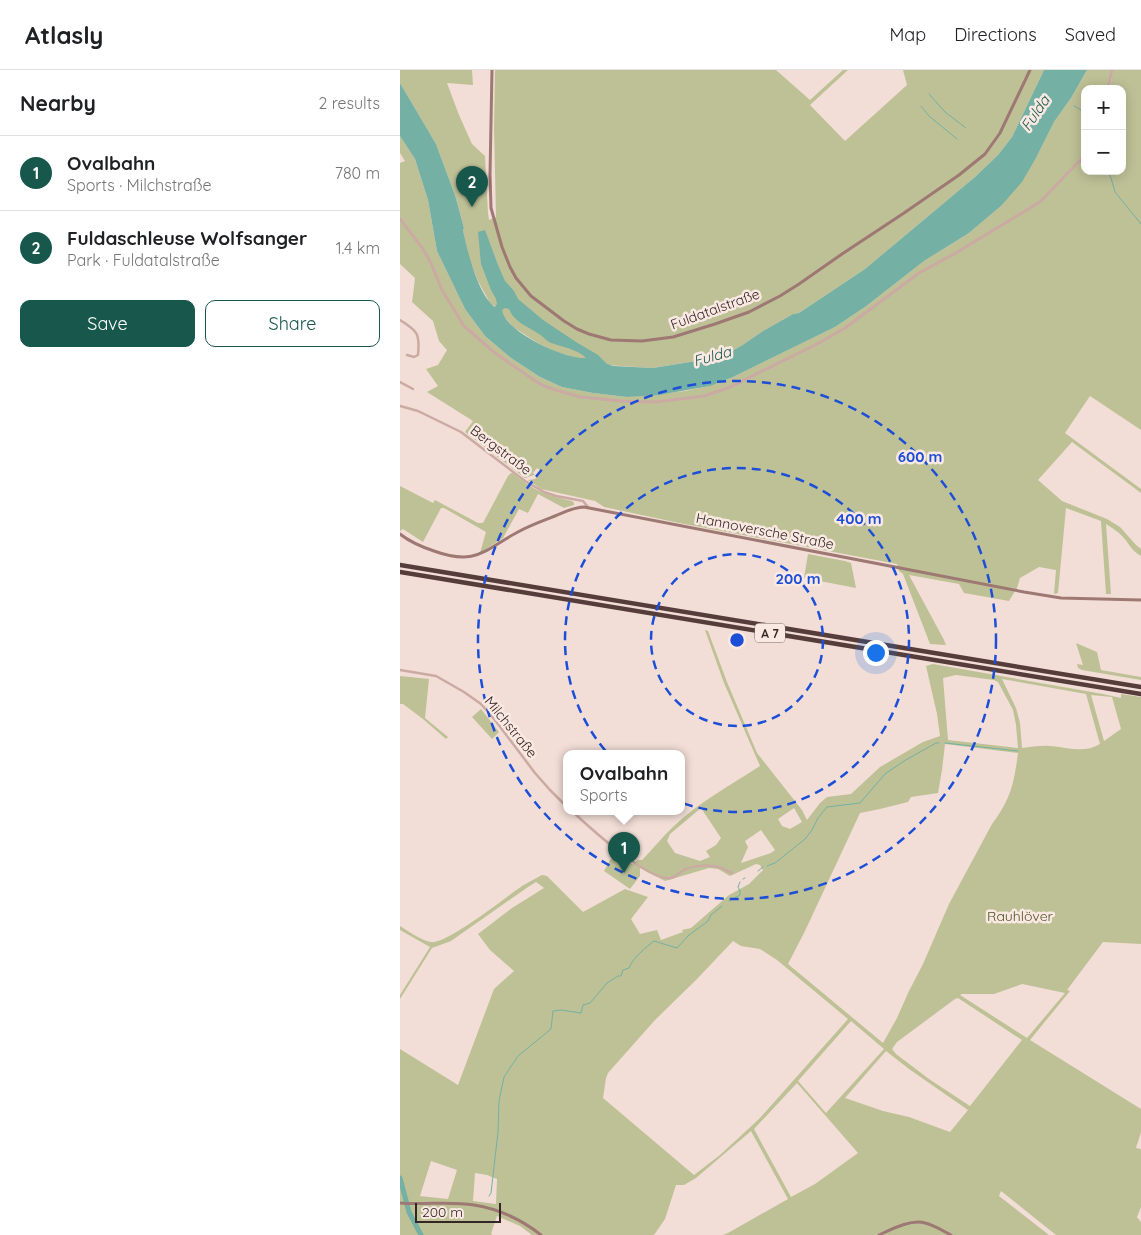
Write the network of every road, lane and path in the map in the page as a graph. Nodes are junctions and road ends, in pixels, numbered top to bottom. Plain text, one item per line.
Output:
1 (492, 70) edge
2 (1030, 70) edge
3 (1112, 70) edge
4 (1109, 85) edge
5 (1081, 160) edge
6 (400, 219) edge
7 (400, 320) edge
8 (407, 355) dead end
9 (400, 382) edge
10 (413, 389) dead end
11 (400, 406) edge
12 (588, 508) junction
13 (400, 534) edge
14 (400, 565) edge
15 (400, 572) edge
16 (1141, 600) edge
17 (400, 670) edge
18 (1141, 687) edge
19 (1141, 694) edge
20 (563, 803) edge
21 (576, 815) edge
22 (732, 873) dead end
23 (402, 1203) edge
24 (541, 1235) edge
25 (879, 1235) edge
26 (951, 1235) edge

1 - 2 main road, Fuldatalstraße
3 - 4 street
5 - 6 street
7 - 8 street
9 - 10 street
11 - 12 street, Bergstraße
12 - 13 main road, Hannoversche Straße
12 - 16 main road, Hannoversche Straße
14 - 18 highway, A 7
15 - 19 highway, A 7
17 - 20 street, Milchstraße
21 - 22 street
23 - 24 main road
25 - 26 main road

